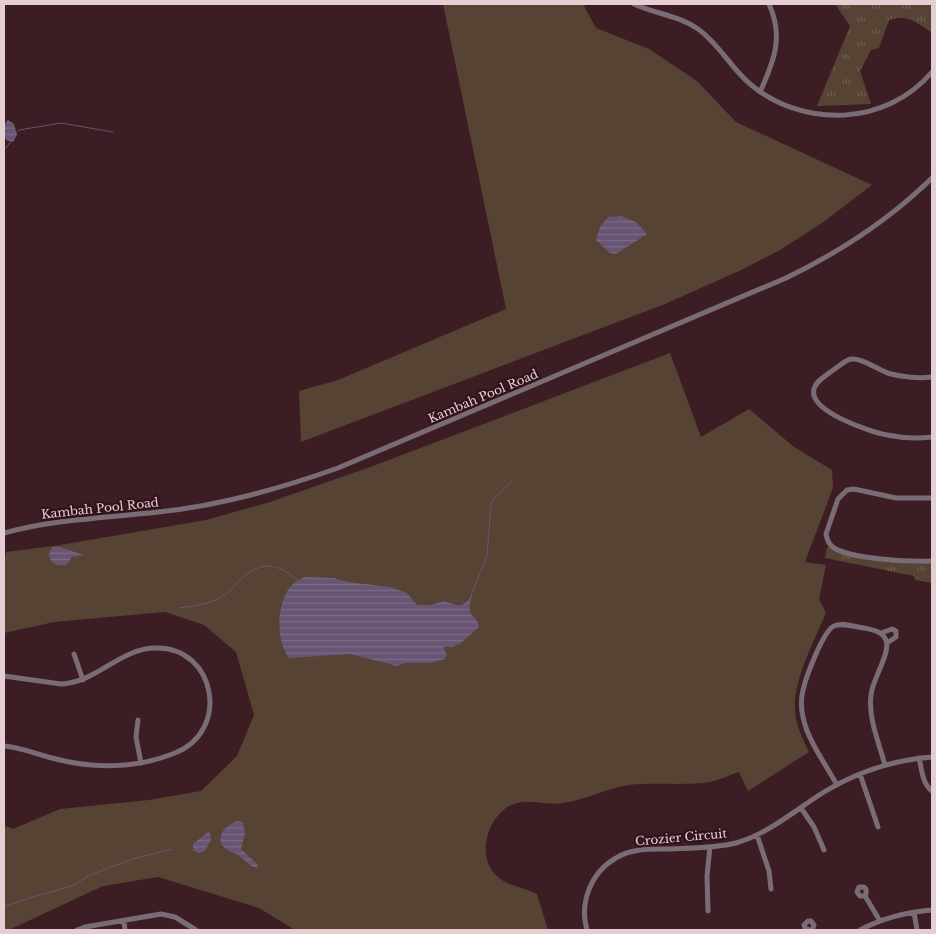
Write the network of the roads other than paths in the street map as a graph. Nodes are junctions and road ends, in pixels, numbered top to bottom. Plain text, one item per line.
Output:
1 (634, 4) edge
2 (769, 4) edge
3 (932, 72) edge
4 (760, 92) junction
5 (932, 178) edge
6 (932, 377) edge
7 (932, 437) edge
8 (932, 498) edge
9 (4, 532) edge
10 (932, 561) edge
11 (881, 633) junction
12 (887, 643) junction
13 (74, 654) dead end
14 (4, 676) edge
15 (83, 680) junction
16 (138, 720) dead end
17 (4, 746) edge
18 (932, 757) edge
19 (919, 758) junction
20 (141, 763) junction
21 (885, 765) junction
22 (860, 774) junction
23 (836, 785) junction
24 (932, 791) edge
25 (801, 808) junction
26 (878, 826) dead end
27 (757, 835) junction
28 (710, 847) junction
29 (824, 850) dead end
30 (771, 889) dead end
31 (865, 896) dead end
32 (932, 910) edge
33 (708, 911) dead end
34 (914, 912) junction
35 (124, 921) junction
36 (880, 921) junction
37 (77, 930) edge
38 (125, 930) edge
39 (196, 930) edge
40 (587, 930) edge
41 (860, 930) edge
42 (917, 930) edge

1 - 4 street
2 - 4 street
3 - 4 street
5 - 9 street, Kambah Pool Road
6 - 7 street
8 - 10 street
11 - 12 street
11 - 12 street
11 - 23 street
12 - 21 street
13 - 15 street
14 - 15 street
15 - 20 street
16 - 20 street
17 - 20 street
18 - 19 street, Crozier Circuit
19 - 21 street, Crozier Circuit
19 - 24 street
21 - 22 street, Crozier Circuit
22 - 23 street, Crozier Circuit
22 - 26 street
23 - 25 street, Crozier Circuit
25 - 27 street, Crozier Circuit
25 - 29 street
27 - 28 street, Crozier Circuit
27 - 30 street
28 - 33 street
28 - 40 street, Crozier Circuit
31 - 36 street
32 - 34 street
34 - 36 street
34 - 42 street
35 - 37 street
35 - 38 street
35 - 39 street
36 - 41 street

